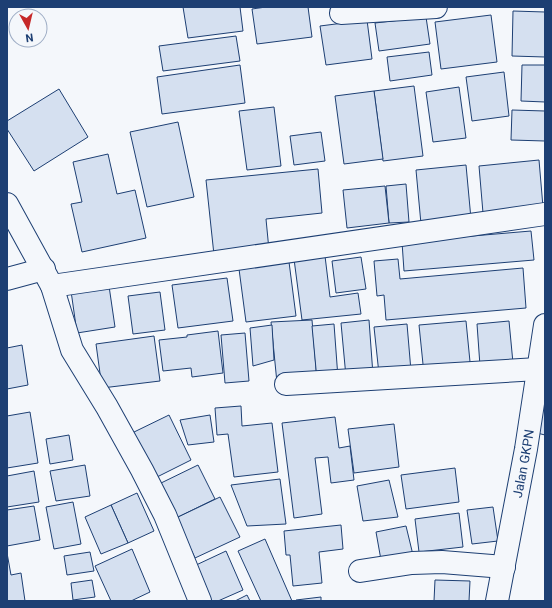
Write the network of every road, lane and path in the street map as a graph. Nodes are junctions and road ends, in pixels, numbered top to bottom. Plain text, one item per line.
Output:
1 (436, 7) edge
2 (341, 13) dead end
3 (7, 204) edge
4 (545, 214) edge
5 (48, 278) junction
6 (7, 279) edge
7 (545, 325) edge
8 (538, 369) junction
9 (286, 384) dead end
10 (504, 567) junction
11 (360, 571) dead end
12 (200, 601) edge
13 (498, 601) edge

1 - 2 street
3 - 5 street
4 - 5 street
5 - 6 street
5 - 12 street
7 - 8 street, Jalan GKPN
8 - 9 street
8 - 10 street, Jalan GKPN
10 - 11 street
10 - 13 street, Jalan GKPN

